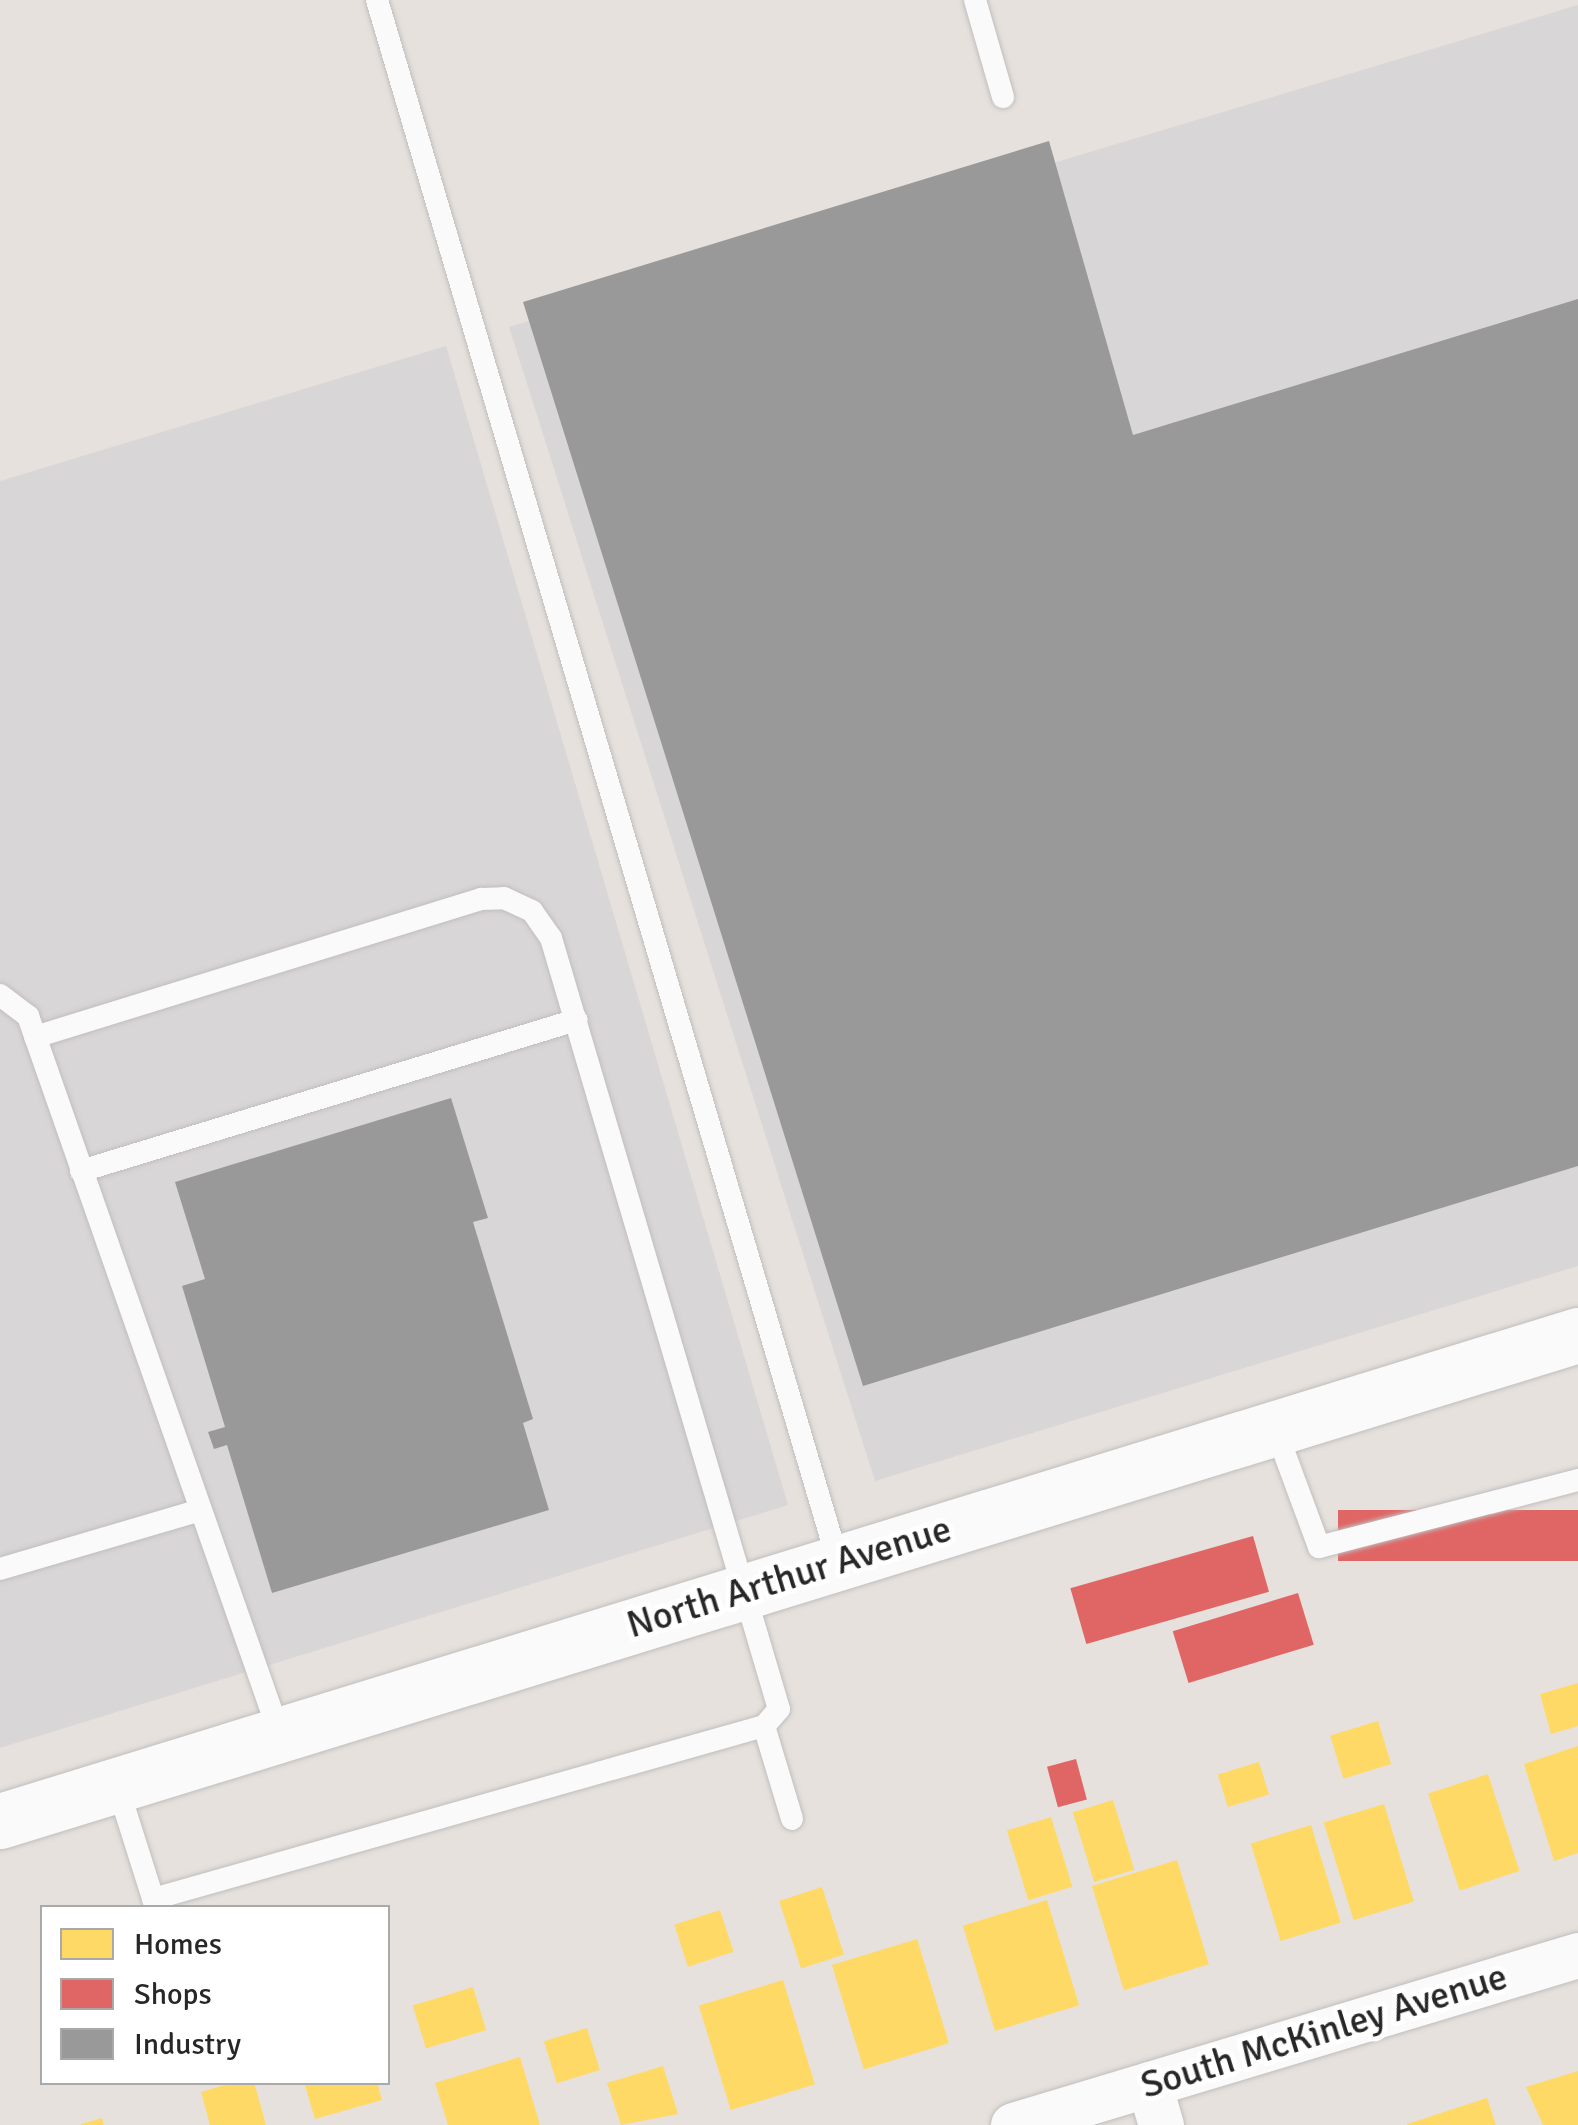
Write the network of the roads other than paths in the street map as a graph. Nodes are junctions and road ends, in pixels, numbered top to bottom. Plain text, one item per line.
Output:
1 (377, 0) edge
2 (974, 0) edge
3 (1003, 97) dead end
4 (0, 996) edge
5 (576, 1020) junction
6 (36, 1037) junction
7 (81, 1171) junction
8 (1578, 1335) edge
9 (1275, 1428) junction
10 (1578, 1480) edge
11 (197, 1511) junction
12 (838, 1561) junction
13 (0, 1569) edge
14 (748, 1590) junction
15 (764, 1726) junction
16 (280, 1735) junction
17 (117, 1785) junction
18 (792, 1819) dead end
19 (0, 1822) edge
20 (154, 1904) edge
21 (1578, 1955) edge
22 (1154, 2104) edge
23 (1013, 2125) edge

1 - 12 lane
2 - 3 lane
4 - 6 lane
5 - 6 lane
5 - 7 lane
5 - 14 lane
6 - 7 lane
7 - 11 lane
8 - 9 street, North Arthur Avenue
9 - 10 lane
9 - 12 street, North Arthur Avenue
11 - 13 lane
11 - 16 lane
12 - 14 street, North Arthur Avenue
14 - 15 lane
14 - 16 street, North Arthur Avenue
15 - 18 lane
15 - 20 lane
16 - 17 street, North Arthur Avenue
17 - 19 street, North Arthur Avenue
17 - 20 lane
21 - 22 street, South McKinley Avenue
22 - 23 street, South McKinley Avenue

